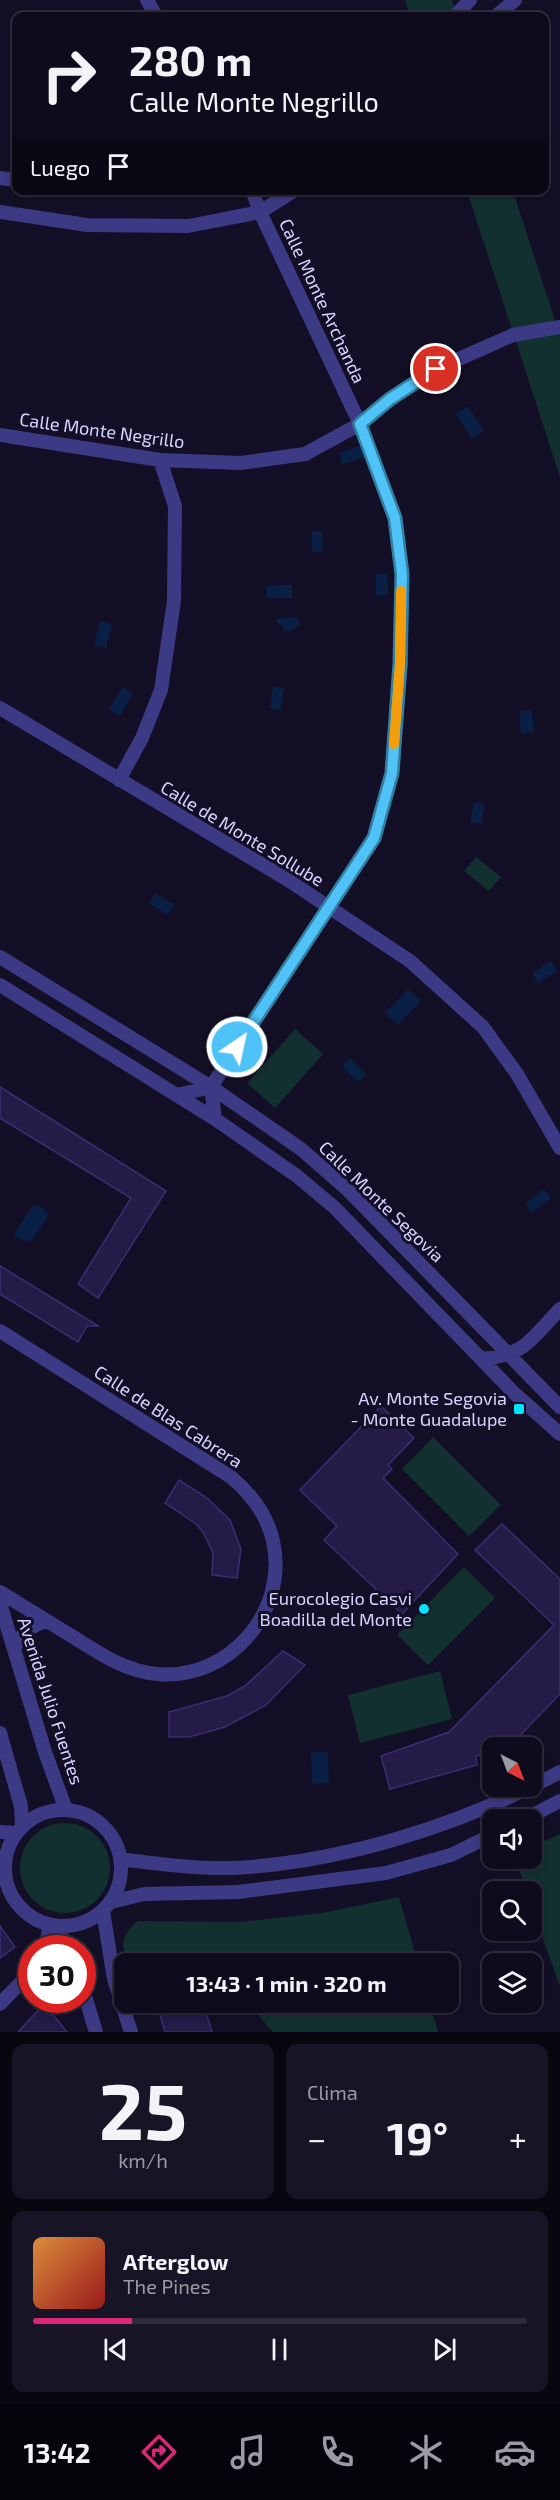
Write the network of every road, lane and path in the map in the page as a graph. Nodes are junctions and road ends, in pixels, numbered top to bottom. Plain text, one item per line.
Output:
1 (470, 0) edge
2 (515, 0) edge
3 (459, 12) edge
4 (501, 12) edge
5 (254, 195) edge
6 (287, 195) edge
7 (0, 212) edge
8 (260, 212) junction
9 (560, 327) edge
10 (360, 424) junction
11 (0, 435) edge
12 (160, 460) junction
13 (0, 708) edge
14 (118, 780) junction
15 (330, 908) junction
16 (0, 957) edge
17 (0, 986) edge
18 (211, 1087) junction
19 (177, 1095) junction
20 (215, 1119) junction
21 (560, 1148) edge
22 (560, 1309) edge
23 (0, 1331) edge
24 (516, 1356) junction
25 (482, 1359) junction
26 (514, 1393) junction
27 (560, 1407) edge
28 (560, 1434) edge
29 (0, 1592) edge
30 (0, 1603) edge
31 (46, 1621) junction
32 (14, 1649) junction
33 (0, 1733) edge
34 (560, 1772) edge
35 (560, 1801) edge
36 (66, 1810) junction
37 (542, 1810) edge
38 (19, 1830) junction
39 (0, 1832) edge
40 (482, 1840) edge
41 (121, 1859) junction
42 (2, 1872) edge
43 (107, 1906) junction
44 (54, 1926) junction
45 (50, 1935) edge
46 (59, 1935) edge
47 (18, 1985) edge
48 (0, 2004) edge
49 (90, 2013) edge
50 (96, 2032) edge
51 (131, 2032) edge

1 - 3 street
2 - 4 street
5 - 8 street, Calle Monte Archanda
6 - 8 street
7 - 8 street
8 - 10 street, Calle Monte Archanda
9 - 10 street, Calle Monte Negrillo
10 - 12 street, Calle Monte Negrillo
10 - 15 street, Calle Monte Archanda
11 - 12 street, Calle Monte Negrillo
12 - 14 street
13 - 14 street, Calle de Monte Sollube
14 - 15 street, Calle de Monte Sollube
15 - 18 street, Calle Monte Archanda
15 - 21 street, Calle de Monte Sollube
16 - 18 street, Calle Monte Segovia
17 - 19 street, Calle Monte Segovia
18 - 19 street
18 - 20 street
18 - 24 street, Calle Monte Segovia
19 - 20 street, Calle Monte Segovia
20 - 25 street, Calle Monte Segovia
22 - 24 street
23 - 31 street, Calle de Blas Cabrera
24 - 25 street
24 - 26 street
24 - 27 street, Calle Monte Segovia
25 - 26 street, Calle Monte Segovia
26 - 28 street, Calle Monte Segovia
29 - 31 street, Calle de Blas Cabrera
30 - 32 street, Avenida Julio Fuentes
31 - 32 street
32 - 36 street, Avenida Julio Fuentes
33 - 38 street
34 - 41 street
35 - 37 street
36 - 38 street
36 - 41 street
38 - 39 street
38 - 42 street
40 - 43 street
41 - 43 street
42 - 44 street
43 - 44 street
43 - 51 street
44 - 45 street
44 - 46 street
47 - 48 street
49 - 50 street

